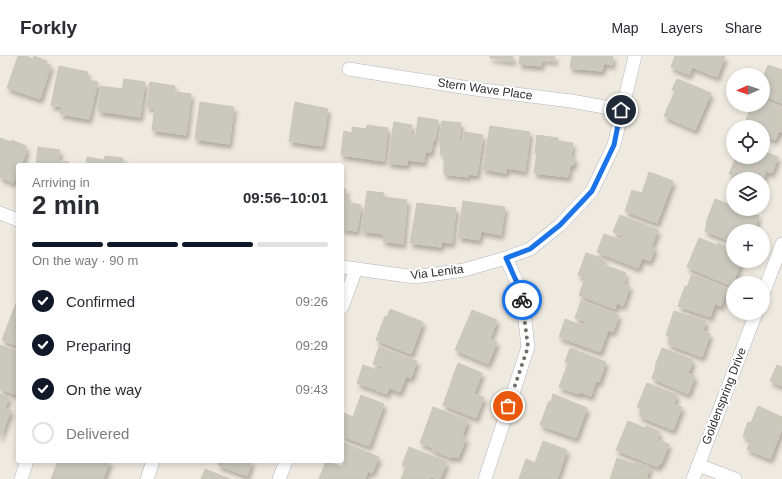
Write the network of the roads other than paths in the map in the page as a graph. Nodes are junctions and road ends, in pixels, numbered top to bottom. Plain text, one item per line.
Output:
1 (634, 56) edge
2 (349, 69) dead end
3 (621, 110) junction
4 (0, 213) edge
5 (16, 219) edge
6 (782, 244) edge
7 (506, 258) junction
8 (344, 267) edge
9 (356, 269) junction
10 (770, 276) edge
11 (344, 302) edge
12 (753, 320) edge
13 (26, 463) edge
14 (152, 463) edge
15 (285, 463) edge
16 (698, 465) junction
17 (21, 479) edge
18 (147, 479) edge
19 (279, 479) edge
20 (484, 479) edge
21 (693, 479) edge
22 (735, 479) edge

1 - 3 street, Via Lenita
2 - 3 street, Stern Wave Place
3 - 7 street, Via Lenita
4 - 5 street
6 - 10 street
7 - 9 street, Via Lenita
7 - 20 street
8 - 9 street, Via Lenita
9 - 11 street
12 - 16 street, Goldenspring Drive
13 - 17 street
14 - 18 street
15 - 19 street
16 - 21 street, Goldenspring Drive
16 - 22 street

